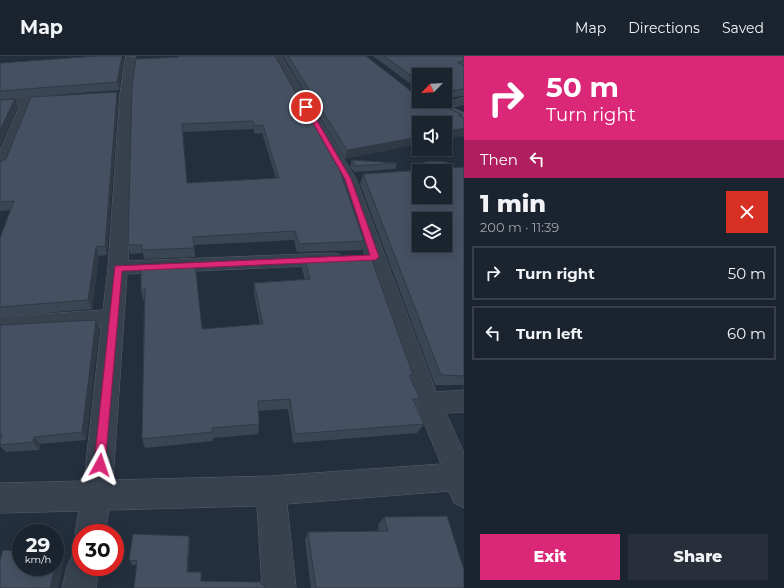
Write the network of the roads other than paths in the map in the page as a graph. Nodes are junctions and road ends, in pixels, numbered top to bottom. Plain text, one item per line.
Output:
1 (276, 56) edge
2 (129, 57) edge
3 (73, 98) edge
4 (28, 101) junction
5 (464, 101) edge
6 (0, 103) edge
7 (452, 104) edge
8 (440, 108) edge
9 (464, 118) edge
10 (0, 167) edge
11 (362, 258) junction
12 (118, 268) junction
13 (113, 318) junction
14 (0, 325) edge
15 (464, 400) edge
16 (429, 403) junction
17 (462, 484) edge
18 (271, 491) junction
19 (97, 494) junction
20 (0, 498) edge
21 (92, 524) edge
22 (81, 576) edge
23 (79, 588) edge
24 (278, 588) edge

1 - 11 street
2 - 12 street
3 - 4 street
4 - 6 street
4 - 10 street
5 - 7 lane
8 - 9 main road
11 - 12 street
11 - 16 street
12 - 13 street
13 - 14 street
13 - 19 street
15 - 16 street
16 - 17 street
17 - 18 street
18 - 19 street
18 - 24 street
19 - 20 street
19 - 21 street
22 - 23 street

